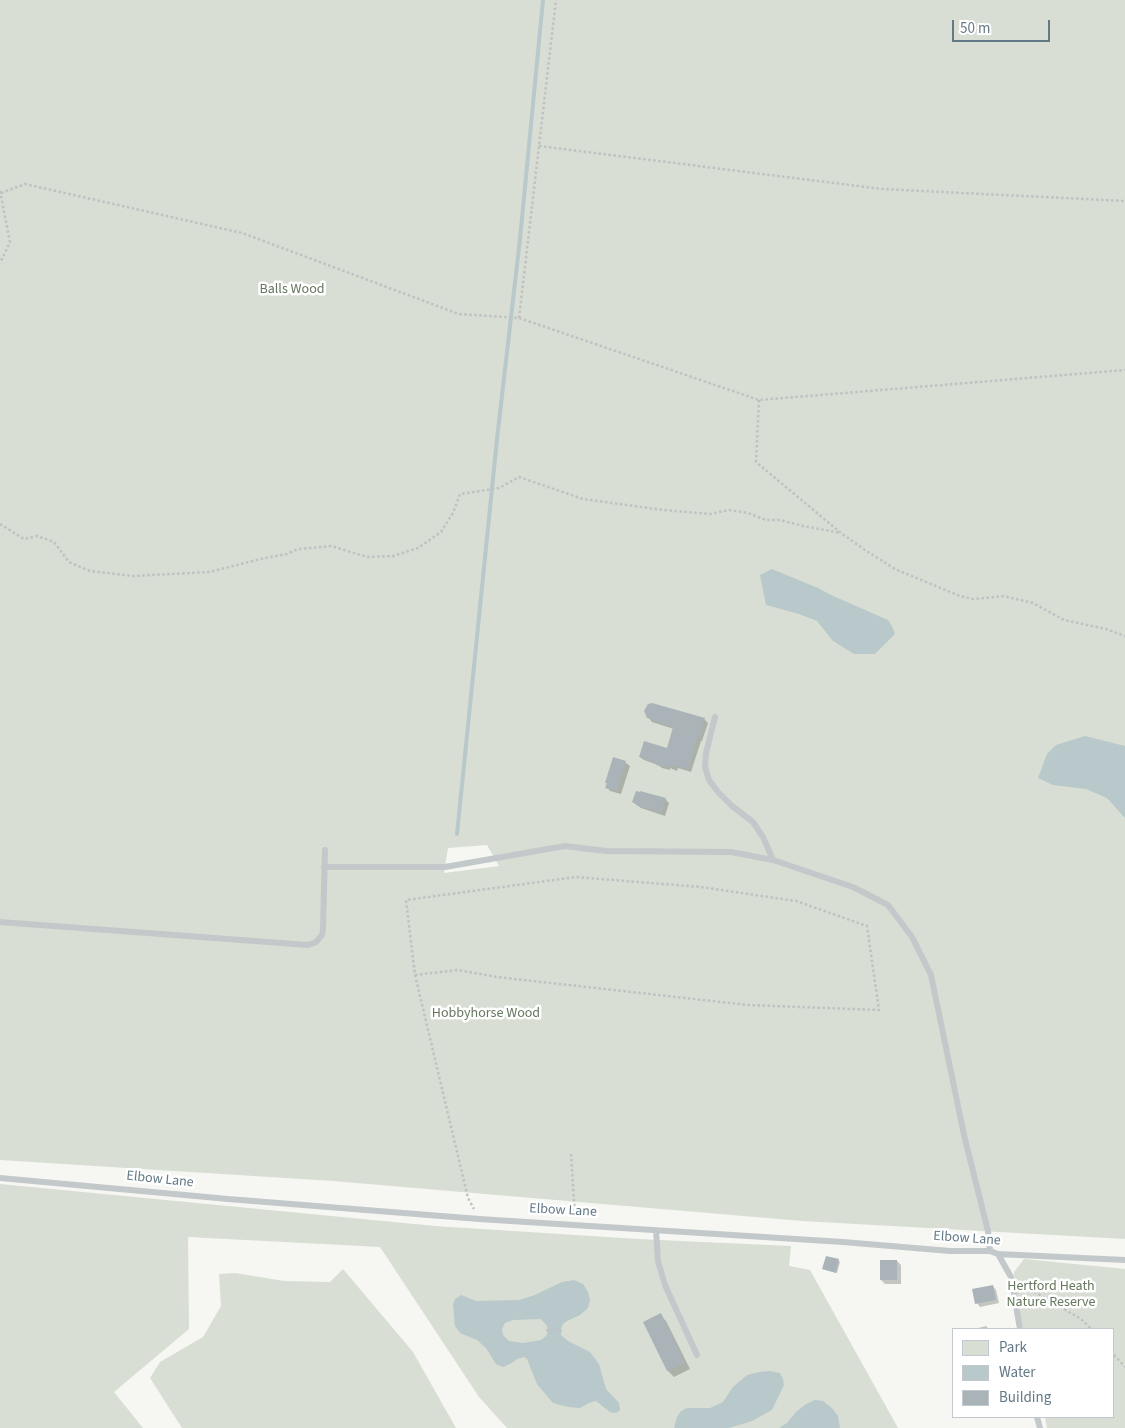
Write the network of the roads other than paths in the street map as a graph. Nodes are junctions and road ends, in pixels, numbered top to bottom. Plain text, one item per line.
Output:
1 (715, 717) dead end
2 (325, 850) dead end
3 (773, 860) junction
4 (324, 867) junction
5 (0, 922) edge
6 (0, 1178) edge
7 (656, 1230) junction
8 (990, 1251) junction
9 (998, 1254) junction
10 (1125, 1260) edge
11 (1020, 1328) edge
12 (696, 1355) dead end

1 - 3 lane
2 - 4 lane
3 - 4 lane
3 - 8 lane
4 - 5 lane
6 - 7 lane, Elbow Lane
7 - 8 lane, Elbow Lane
7 - 12 lane
8 - 9 lane, Elbow Lane
9 - 10 lane, Elbow Lane
9 - 11 lane

